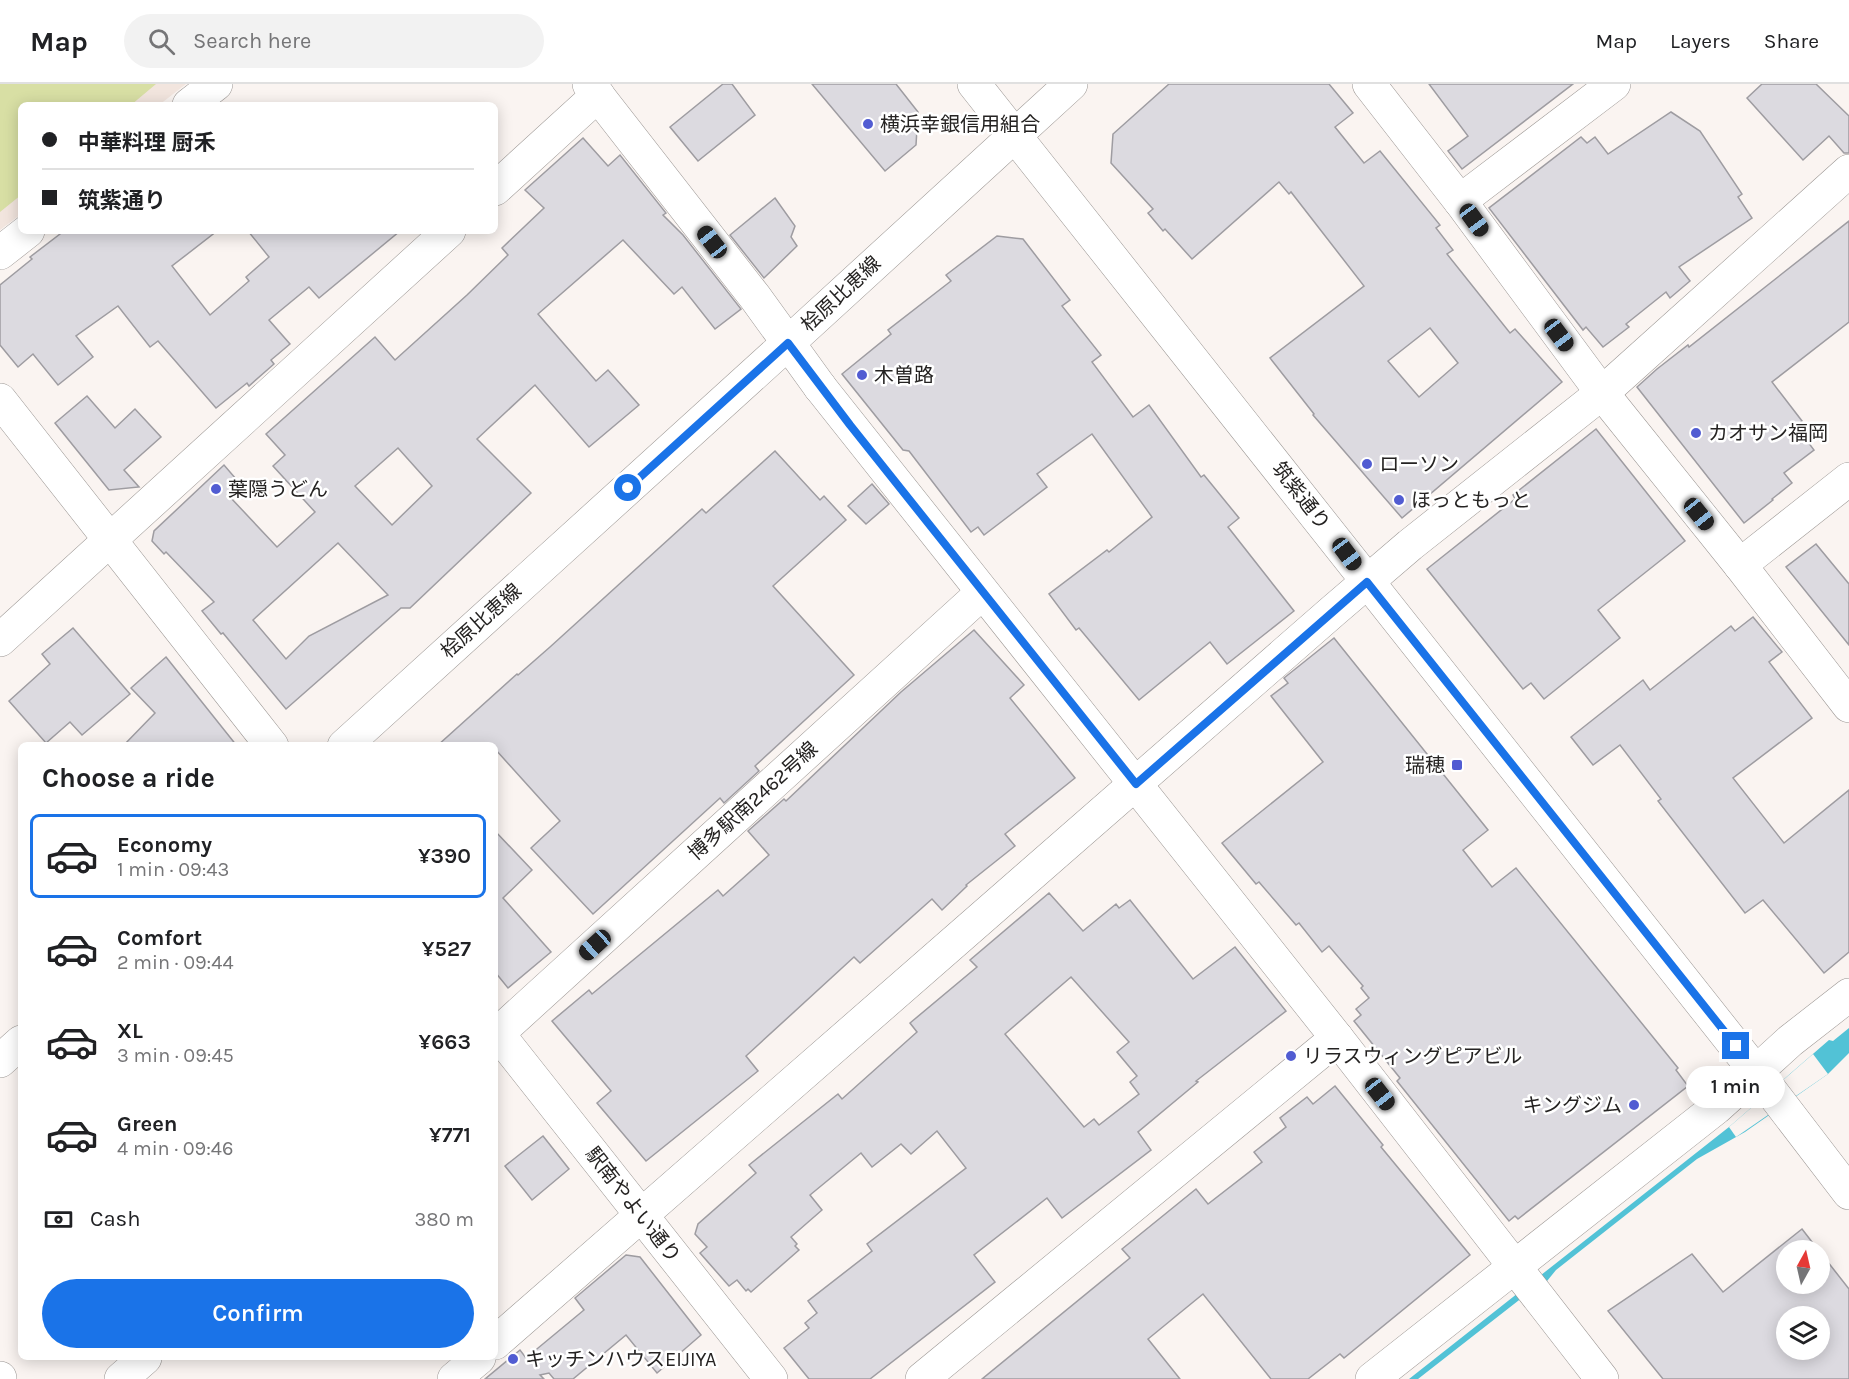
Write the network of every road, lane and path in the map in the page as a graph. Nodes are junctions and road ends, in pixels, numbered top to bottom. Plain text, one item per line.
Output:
1 (216, 84) edge
2 (974, 84) edge
3 (1071, 84) edge
4 (1369, 84) edge
5 (1614, 84) edge
6 (593, 90) edge
7 (193, 102) edge
8 (1015, 135) junction
9 (1849, 171) edge
10 (498, 186) edge
11 (1460, 201) junction
12 (24, 234) edge
13 (446, 234) edge
14 (0, 253) edge
15 (788, 343) junction
16 (1602, 393) junction
17 (0, 400) edge
18 (1849, 479) edge
19 (110, 539) junction
20 (1740, 565) junction
21 (1367, 582) junction
22 (982, 593) junction
23 (0, 640) edge
24 (1849, 706) edge
25 (269, 742) edge
26 (348, 742) edge
27 (1136, 784) junction
28 (1849, 995) edge
29 (498, 1031) edge
30 (498, 1035) edge
31 (1336, 1038) junction
32 (18, 1045) edge
33 (0, 1061) edge
34 (1756, 1072) junction
35 (1849, 1193) edge
36 (641, 1214) junction
37 (1515, 1268) junction
38 (498, 1340) edge
39 (143, 1360) edge
40 (121, 1379) edge
41 (771, 1379) edge
42 (922, 1379) edge
43 (1372, 1379) edge
44 (1602, 1379) edge

1 - 7 street
2 - 8 street, 筑紫通り
3 - 8 street, 桧原比恵線
4 - 11 street
5 - 11 street
6 - 10 street
6 - 15 street
8 - 15 street, 桧原比恵線
8 - 21 street, 筑紫通り
9 - 16 street
11 - 16 street
12 - 14 street
13 - 19 street
15 - 22 street
15 - 26 street, 桧原比恵線
16 - 20 street
16 - 21 street
17 - 19 street
18 - 20 street
19 - 23 street
19 - 25 street
20 - 24 street
21 - 27 street
21 - 34 street, 筑紫通り
22 - 27 street
22 - 29 street, 博多駅南2462号線
27 - 31 street
27 - 36 street
28 - 34 street
30 - 36 street, 駅南やよい通り
31 - 37 street
31 - 42 street
32 - 33 street
34 - 35 street, 筑紫通り
34 - 37 street
36 - 38 street
36 - 41 street, 駅南やよい通り
37 - 43 street
37 - 44 street
39 - 40 street

